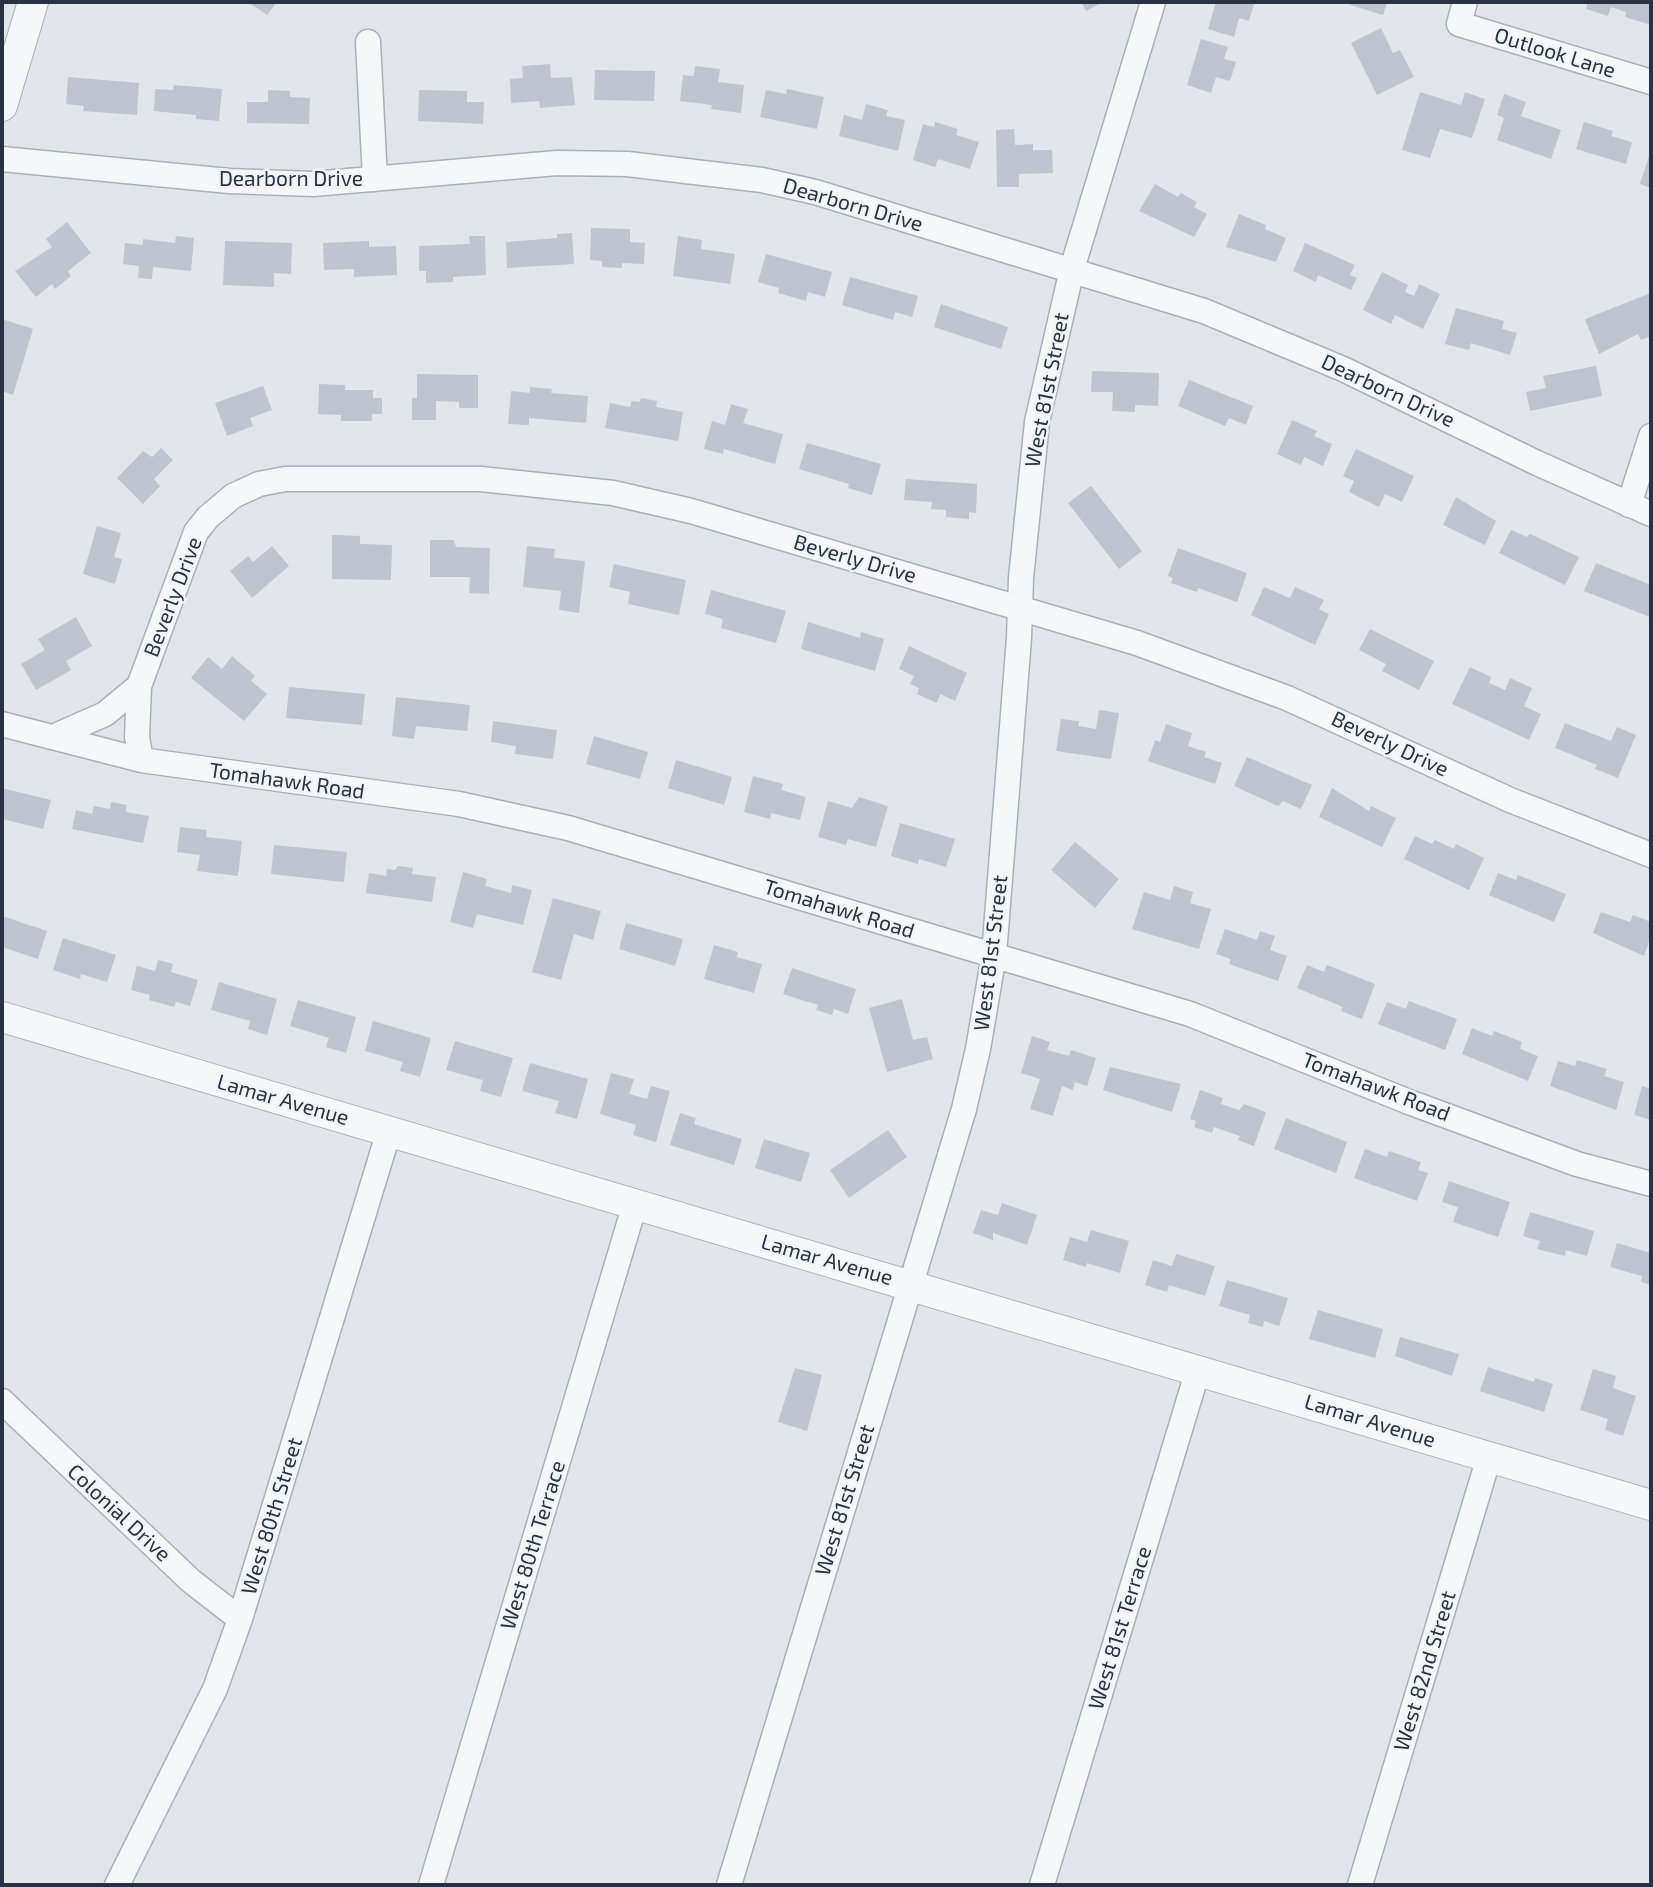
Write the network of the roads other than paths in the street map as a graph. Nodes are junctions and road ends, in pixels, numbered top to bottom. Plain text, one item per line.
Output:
1 (33, 2) edge
2 (1153, 2) edge
3 (1462, 13) edge
4 (368, 42) dead end
5 (1651, 82) edge
6 (2, 106) edge
7 (2, 159) edge
8 (375, 179) junction
9 (1072, 270) junction
10 (1651, 436) edge
11 (1640, 509) edge
12 (1020, 607) junction
13 (139, 686) junction
14 (2, 724) edge
15 (52, 737) junction
16 (141, 760) junction
17 (1651, 855) edge
18 (994, 955) junction
19 (2, 1017) edge
20 (388, 1131) junction
21 (1651, 1184) edge
22 (635, 1204) junction
23 (910, 1285) junction
24 (1198, 1370) junction
25 (4, 1412) edge
26 (1489, 1457) junction
27 (1651, 1505) edge
28 (240, 1619) junction
29 (117, 1885) edge
30 (431, 1885) edge
31 (729, 1885) edge
32 (1042, 1885) edge
33 (1360, 1885) edge

1 - 6 street
2 - 9 street, West 81st Street
3 - 5 street, Outlook Lane
4 - 8 street
7 - 8 street, Dearborn Drive
8 - 9 street, Dearborn Drive
9 - 11 street, Dearborn Drive
9 - 12 street, West 81st Street
10 - 11 street
12 - 13 street, Beverly Drive
12 - 17 street, Beverly Drive
12 - 18 street, West 81st Street
13 - 15 street
13 - 16 street, Beverly Drive
14 - 15 street, Tomahawk Road
15 - 16 street, Tomahawk Road
16 - 18 street, Tomahawk Road
18 - 21 street, Tomahawk Road
18 - 23 street, West 81st Street
19 - 20 street, Lamar Avenue
20 - 22 street, Lamar Avenue
20 - 28 street, West 80th Street
22 - 23 street, Lamar Avenue
22 - 30 street, West 80th Terrace
23 - 24 street, Lamar Avenue
23 - 31 street, West 81st Street
24 - 26 street, Lamar Avenue
24 - 32 street, West 81st Terrace
25 - 28 street, Colonial Drive
26 - 27 street, Lamar Avenue
26 - 33 street, West 82nd Street
28 - 29 street, West 80th Street

